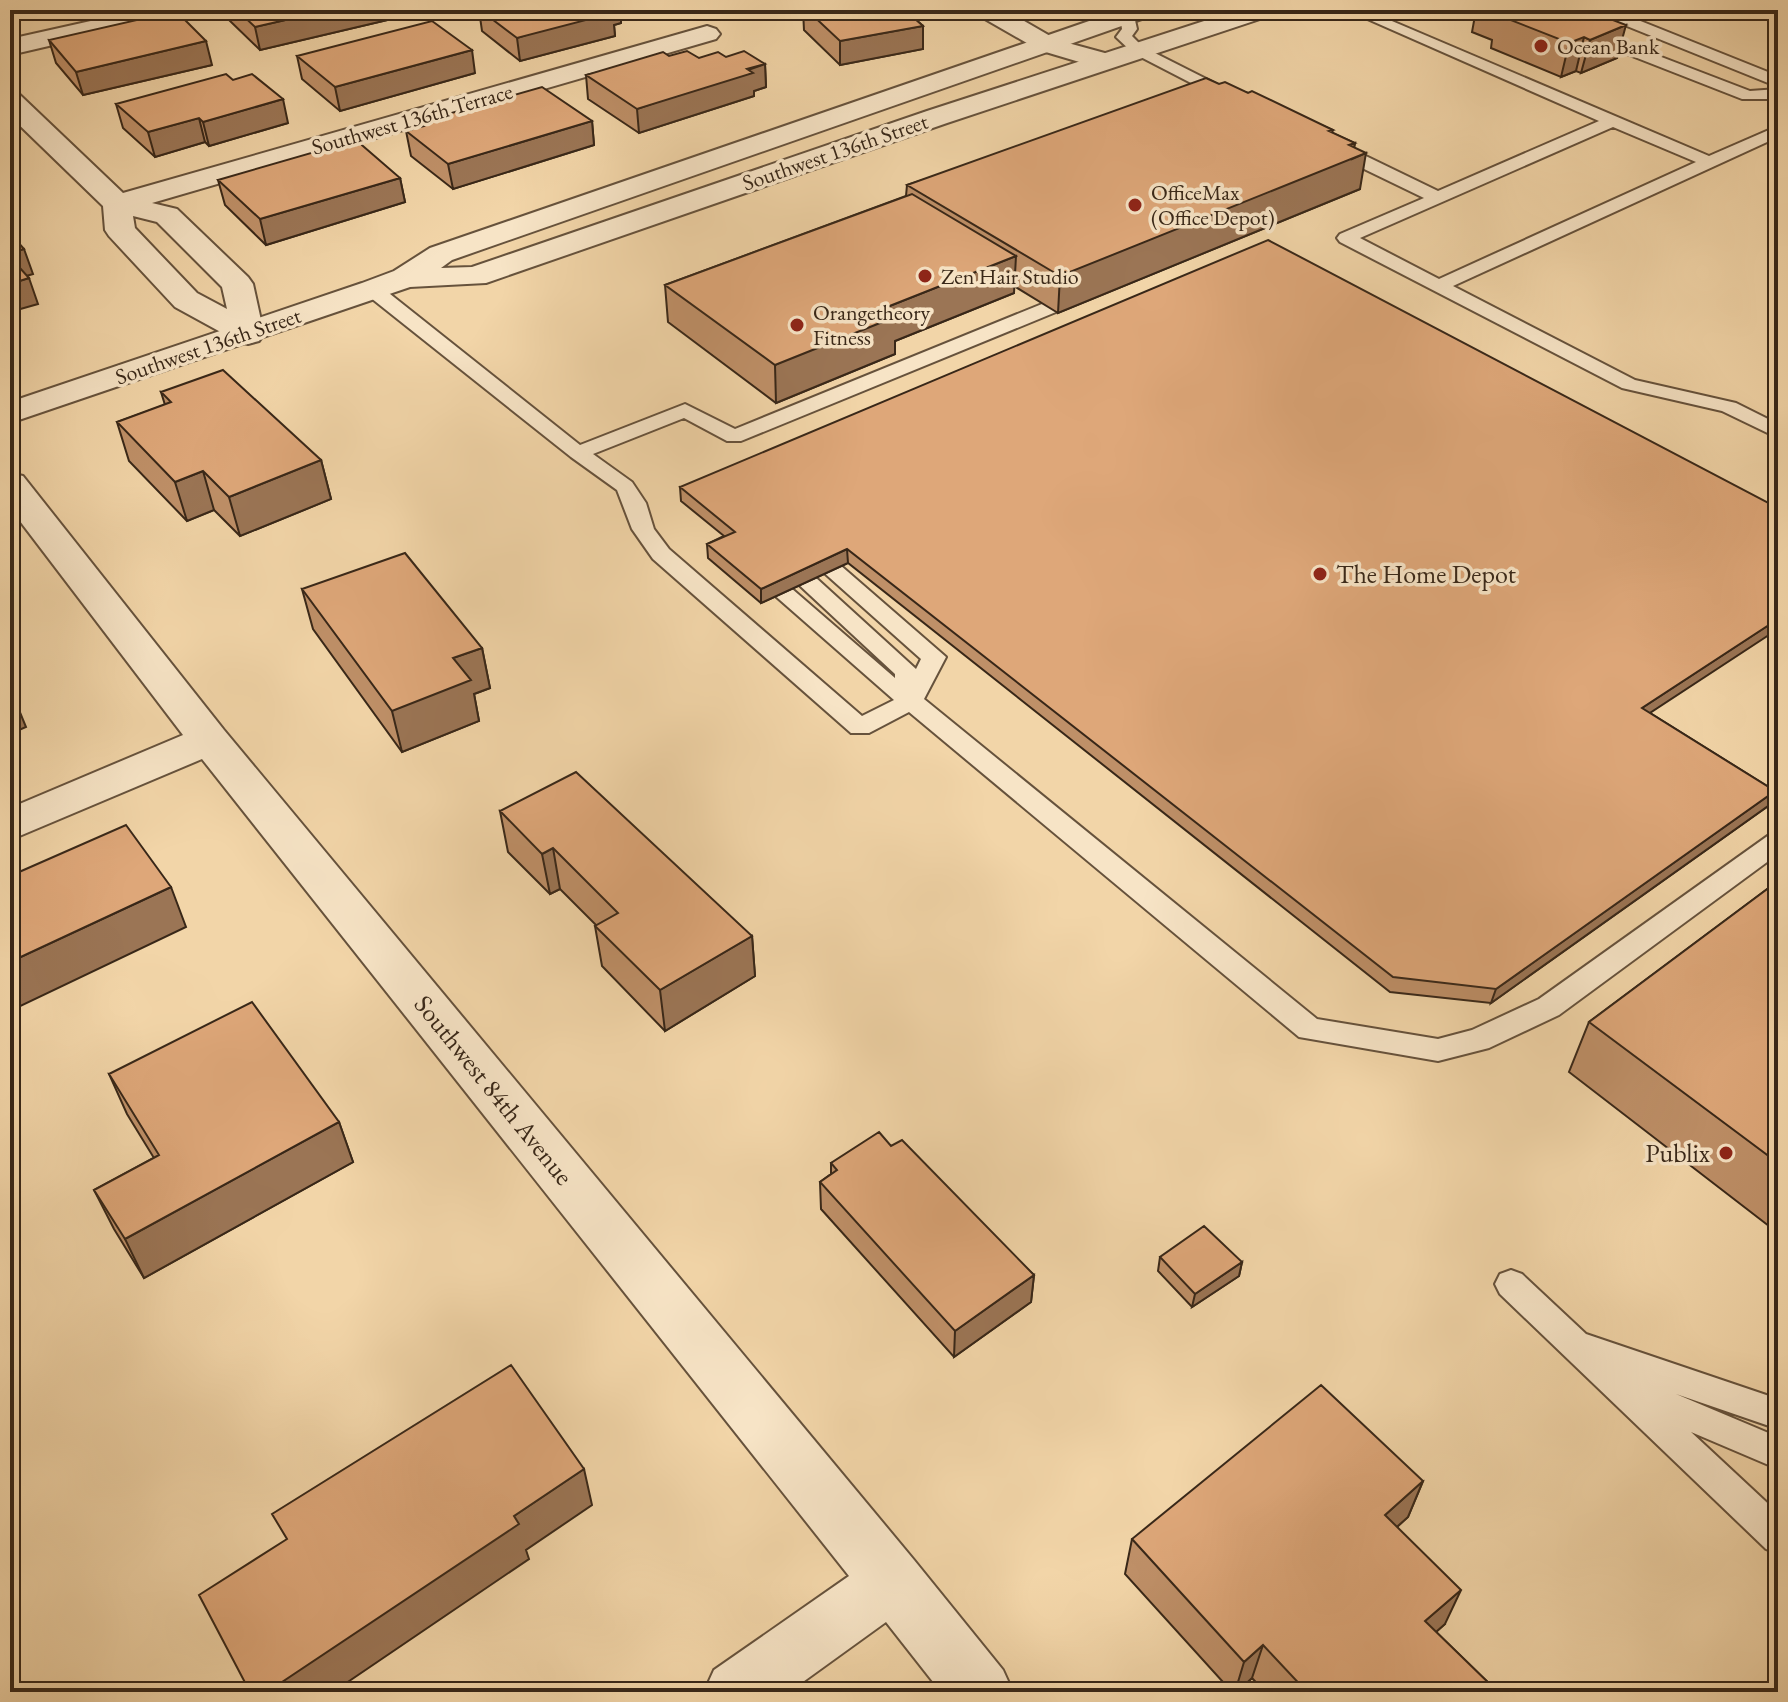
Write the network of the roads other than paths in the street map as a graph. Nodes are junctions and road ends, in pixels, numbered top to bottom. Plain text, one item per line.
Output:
1 (173, 10) edge
2 (987, 10) edge
3 (1263, 10) edge
4 (1354, 10) edge
5 (1136, 13) edge
6 (1602, 21) edge
7 (707, 34) dead end
8 (1048, 45) junction
9 (10, 47) edge
10 (1138, 50) junction
11 (1103, 61) junction
12 (1778, 82) edge
13 (1778, 94) edge
14 (10, 101) edge
15 (1243, 104) edge
16 (1613, 121) junction
17 (1778, 131) edge
18 (1320, 141) edge
19 (1709, 162) junction
20 (1438, 198) junction
21 (117, 204) junction
22 (405, 278) junction
23 (1438, 286) junction
24 (373, 290) junction
25 (1031, 297) edge
26 (1049, 308) edge
27 (248, 334) junction
28 (929, 357) junction
29 (10, 413) edge
30 (1778, 432) edge
31 (578, 453) junction
32 (10, 484) edge
33 (832, 570) edge
34 (807, 582) edge
35 (783, 593) edge
36 (911, 701) junction
37 (209, 740) junction
38 (10, 825) edge
39 (1778, 841) edge
40 (1511, 1284) dead end
41 (1575, 1345) junction
42 (1619, 1386) junction
43 (1778, 1414) edge
44 (1778, 1453) edge
45 (1778, 1537) edge
46 (893, 1581) junction
47 (736, 1692) edge
48 (981, 1692) edge

1 - 9 street
2 - 8 street
3 - 10 street, Southwest 136th Street
4 - 16 lane
5 - 8 street, Southwest 136th Street
5 - 10 lane
6 - 12 lane
6 - 13 lane
7 - 21 street, Southwest 136th Terrace
8 - 11 street
8 - 22 street, Southwest 136th Street
10 - 11 street, Southwest 136th Street
10 - 15 lane
11 - 22 street, Southwest 136th Street
14 - 21 street
16 - 19 lane
16 - 20 lane
17 - 19 lane
18 - 20 lane
19 - 23 lane
20 - 23 lane
21 - 27 street
21 - 27 street
22 - 24 street, Southwest 136th Street
23 - 30 lane
24 - 27 street, Southwest 136th Street
24 - 31 lane
25 - 28 lane
26 - 28 lane
27 - 29 street, Southwest 136th Street
28 - 31 lane
31 - 36 lane
32 - 37 street, Southwest 84th Avenue
33 - 36 lane
34 - 36 lane
35 - 36 lane
36 - 39 lane
37 - 38 street
37 - 46 street, Southwest 84th Avenue
40 - 41 lane
41 - 42 lane
41 - 43 lane
42 - 44 lane
42 - 45 lane
46 - 47 street
46 - 48 street, Southwest 84th Avenue

